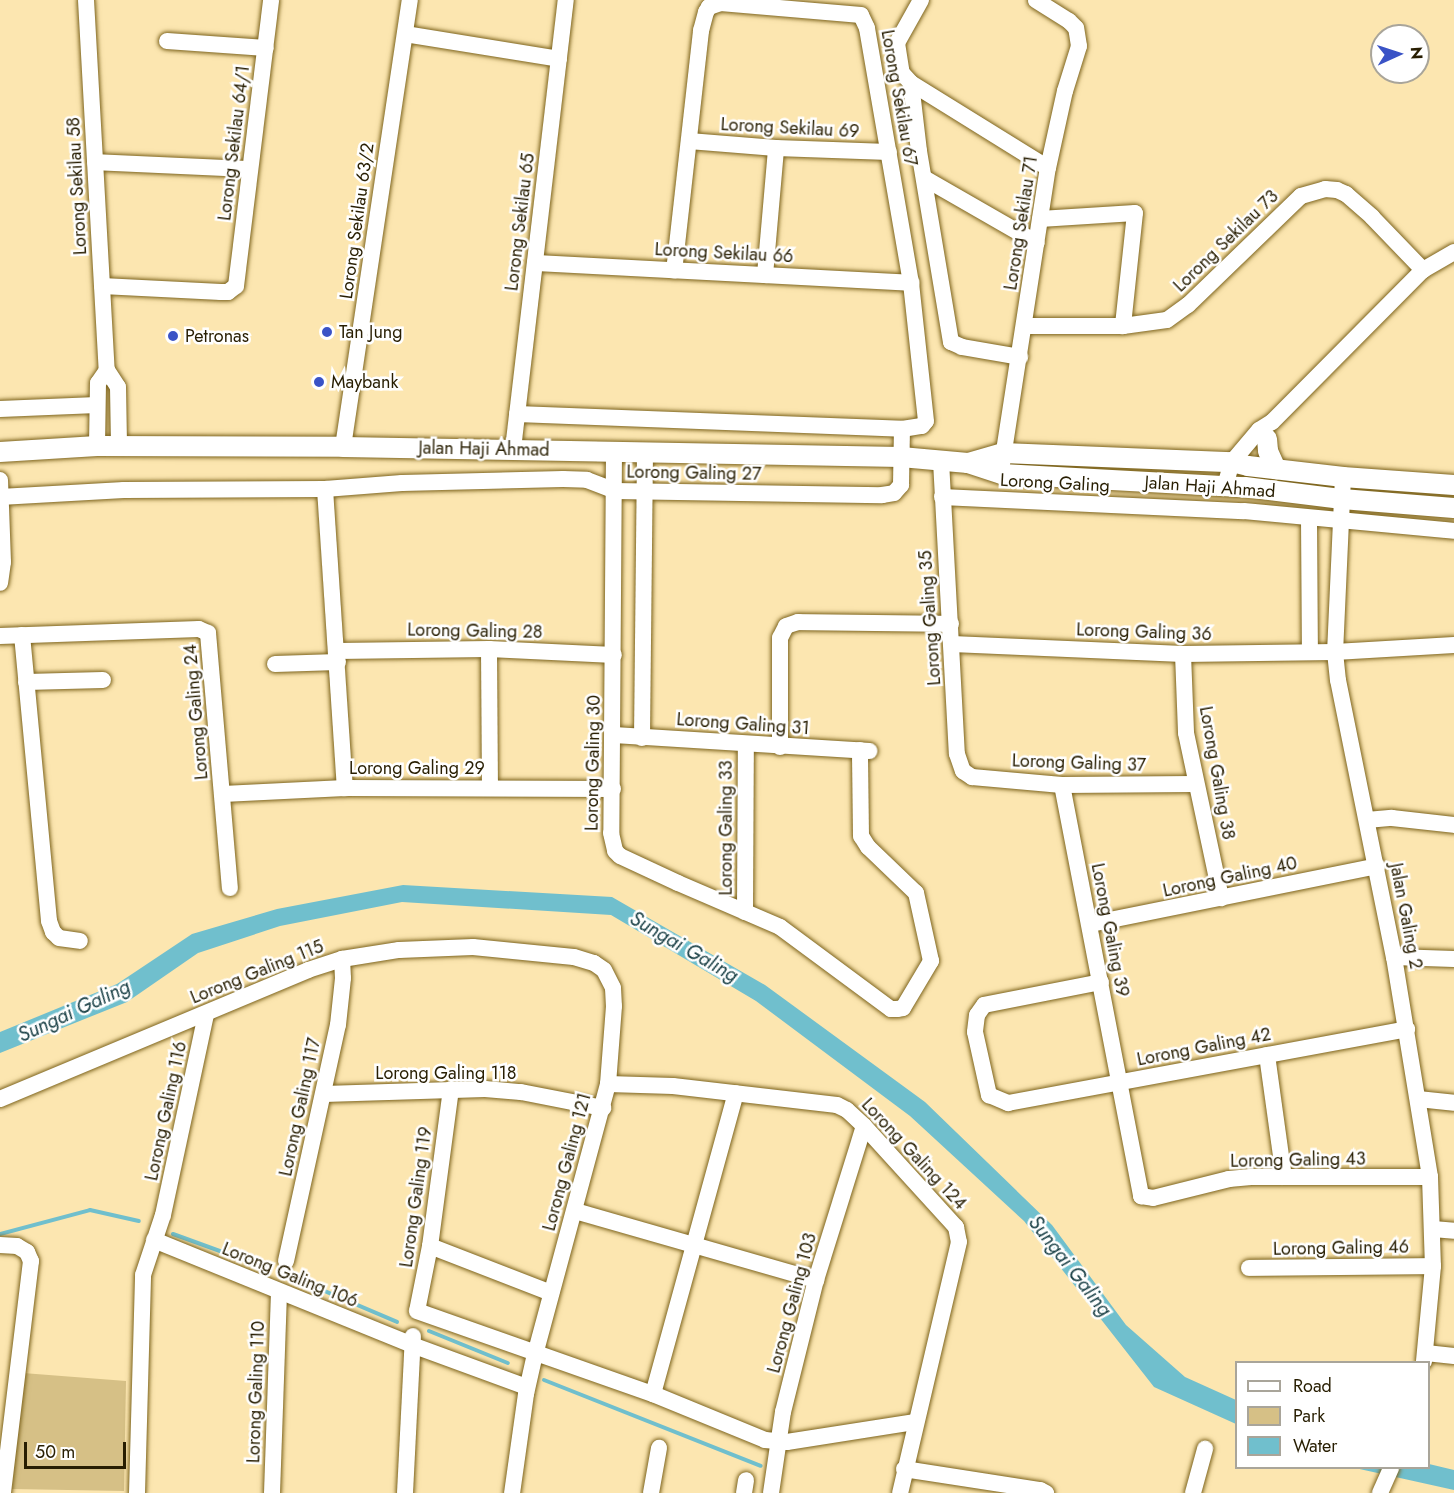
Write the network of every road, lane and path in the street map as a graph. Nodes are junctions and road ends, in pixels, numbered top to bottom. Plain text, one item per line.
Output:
1 (86, 0) edge
2 (271, 0) edge
3 (410, 0) edge
4 (566, 0) edge
5 (921, 0) edge
6 (1036, 0) edge
7 (405, 34) junction
8 (167, 41) dead end
9 (266, 48) junction
10 (559, 59) junction
11 (911, 83) junction
12 (689, 141) junction
13 (776, 148) junction
14 (889, 152) junction
15 (95, 162) junction
16 (1048, 168) junction
17 (250, 169) junction
18 (924, 178) junction
19 (1040, 219) junction
20 (1037, 243) junction
21 (1454, 252) edge
22 (535, 263) junction
23 (674, 270) junction
24 (1423, 270) junction
25 (765, 275) junction
26 (911, 283) junction
27 (102, 286) junction
28 (1025, 326) junction
29 (1123, 326) junction
30 (1020, 357) junction
31 (107, 370) junction
32 (97, 405) junction
33 (0, 409) edge
34 (517, 414) junction
35 (902, 429) junction
36 (1270, 431) junction
37 (97, 446) junction
38 (119, 447) junction
39 (344, 447) junction
40 (513, 449) junction
41 (614, 451) junction
42 (0, 452) edge
43 (645, 452) junction
44 (1003, 453) junction
45 (901, 457) junction
46 (941, 461) junction
47 (968, 463) junction
48 (1240, 464) junction
49 (1276, 469) junction
50 (1002, 474) junction
51 (1343, 477) junction
52 (1454, 485) edge
53 (1225, 486) junction
54 (1245, 487) junction
55 (325, 489) junction
56 (0, 491) edge
57 (615, 491) junction
58 (644, 491) junction
59 (942, 497) junction
60 (1342, 499) junction
61 (1454, 508) edge
62 (1309, 519) junction
63 (1340, 521) junction
64 (1454, 531) edge
65 (0, 583) edge
66 (951, 624) junction
67 (22, 635) junction
68 (0, 636) edge
69 (952, 644) junction
70 (1454, 645) edge
71 (489, 650) junction
72 (1310, 652) junction
73 (1335, 652) junction
74 (1183, 654) junction
75 (614, 655) junction
76 (337, 656) junction
77 (275, 664) dead end
78 (103, 680) dead end
79 (26, 682) junction
80 (614, 735) junction
81 (642, 738) junction
82 (746, 745) junction
83 (780, 747) junction
84 (963, 771) joint
85 (1195, 784) junction
86 (1062, 785) junction
87 (345, 788) junction
88 (490, 788) junction
89 (613, 789) junction
90 (223, 794) junction
91 (1367, 820) junction
92 (1454, 825) edge
93 (1377, 866) junction
94 (230, 888) dead end
95 (1221, 898) junction
96 (745, 912) junction
97 (1090, 924) junction
98 (80, 941) dead end
99 (1394, 957) junction
100 (342, 959) junction
101 (1454, 959) edge
102 (609, 976) joint
103 (1101, 982) junction
104 (903, 1008) joint
105 (206, 1015) junction
106 (1407, 1029) junction
107 (1266, 1055) junction
108 (1119, 1083) junction
109 (608, 1084) junction
110 (451, 1089) junction
111 (736, 1093) junction
112 (324, 1094) junction
113 (0, 1099) edge
114 (1418, 1099) junction
115 (1454, 1103) edge
116 (603, 1108) junction
117 (864, 1126) junction
118 (1284, 1177) junction
119 (1430, 1177) junction
120 (575, 1210) junction
121 (1433, 1229) junction
122 (1454, 1232) edge
123 (154, 1240) junction
124 (0, 1245) edge
125 (695, 1245) junction
126 (430, 1246) junction
127 (286, 1261) dead end
128 (1433, 1266) junction
129 (1249, 1268) dead end
130 (816, 1280) junction
131 (279, 1292) junction
132 (551, 1293) junction
133 (412, 1340) junction
134 (534, 1354) junction
135 (1454, 1356) edge
136 (1425, 1358) edge
137 (527, 1387) junction
138 (653, 1394) junction
139 (915, 1422) junction
140 (777, 1442) junction
141 (660, 1448) dead end
142 (1204, 1449) dead end
143 (904, 1469) junction
144 (1390, 1469) edge
145 (1380, 1492) edge
146 (3, 1493) edge
147 (137, 1493) edge
148 (272, 1493) edge
149 (405, 1493) edge
150 (512, 1493) edge
151 (651, 1493) edge
152 (771, 1493) edge
153 (900, 1493) edge
154 (1046, 1493) edge
155 (1192, 1493) edge

1 - 15 street, Lorong Sekilau 58
2 - 9 street, Lorong Sekilau 64/1
3 - 7 street, Lorong Sekilau 63/2
4 - 10 street, Lorong Sekilau 65
5 - 11 street
6 - 16 street, Lorong Sekilau 71
7 - 10 street
7 - 39 street, Lorong Sekilau 63/2
8 - 9 street
9 - 17 street, Lorong Sekilau 64/1
10 - 22 street, Lorong Sekilau 65
11 - 16 street
11 - 18 street
12 - 13 street, Lorong Sekilau 69
12 - 14 street, Lorong Sekilau 67
12 - 23 street, Lorong Sekilau 67
13 - 14 street, Lorong Sekilau 69
13 - 25 street
14 - 26 street, Lorong Sekilau 67
15 - 17 street
15 - 27 street, Lorong Sekilau 58
16 - 19 street, Lorong Sekilau 71
17 - 27 street, Lorong Sekilau 64/1
18 - 20 street
18 - 30 street
19 - 20 street, Lorong Sekilau 71
19 - 29 street
20 - 28 street, Lorong Sekilau 71
21 - 24 street
22 - 23 street, Lorong Sekilau 66
22 - 34 street, Lorong Sekilau 65
23 - 25 street, Lorong Sekilau 66
24 - 29 street, Lorong Sekilau 73
24 - 36 street
25 - 26 street, Lorong Sekilau 66
26 - 35 street, Lorong Sekilau 67
27 - 31 street, Lorong Sekilau 58
28 - 29 street, Lorong Sekilau 73
28 - 30 street, Lorong Sekilau 71
30 - 44 street, Lorong Sekilau 71
31 - 32 street, Lorong Sekilau 58
31 - 38 street, Lorong Sekilau 58
32 - 33 street
32 - 37 street, Lorong Sekilau 58
34 - 35 street
34 - 40 street, Lorong Sekilau 65
35 - 45 street
36 - 48 street
36 - 49 street
37 - 38 street, Jalan Haji Ahmad
37 - 42 street, Jalan Haji Ahmad
38 - 39 street, Jalan Haji Ahmad
39 - 40 street, Jalan Haji Ahmad
40 - 41 street, Jalan Haji Ahmad
41 - 43 street, Jalan Haji Ahmad
41 - 57 street, Lorong Galing 30
43 - 45 street, Jalan Haji Ahmad
43 - 58 street
44 - 47 street, Jalan Haji Ahmad
44 - 48 street, Jalan Haji Ahmad
44 - 50 street, Lorong Sekilau 71
45 - 46 street, Jalan Haji Ahmad
45 - 58 street, Lorong Galing 27
46 - 47 street, Jalan Haji Ahmad
46 - 59 street, Lorong Galing 35
47 - 50 street, Jalan Haji Ahmad
48 - 49 street, Jalan Haji Ahmad
48 - 53 street
48 - 54 street
49 - 51 street, Jalan Haji Ahmad
50 - 53 street, Jalan Haji Ahmad
51 - 52 street, Jalan Haji Ahmad
51 - 60 street, Jalan Galing 2
53 - 54 street, Jalan Haji Ahmad
54 - 60 street, Jalan Haji Ahmad
55 - 56 street
55 - 57 street, Lorong Galing 27
55 - 76 street
56 - 65 street
57 - 58 street, Lorong Galing 27
57 - 75 street, Lorong Galing 30
58 - 81 street
59 - 62 street, Lorong Galing
59 - 66 street, Lorong Galing 35
60 - 61 street, Jalan Haji Ahmad
60 - 63 street, Jalan Galing 2
62 - 63 street, Lorong Galing
62 - 72 street
63 - 64 street, Lorong Galing
63 - 73 street, Jalan Galing 2
66 - 69 street, Lorong Galing 35
66 - 83 street
67 - 68 street, Lorong Galing 24
67 - 79 street
67 - 90 street, Lorong Galing 24
69 - 74 street, Lorong Galing 36
69 - 84 street, Lorong Galing 35
70 - 73 street, Lorong Galing 36
71 - 75 street, Lorong Galing 28
71 - 76 street, Lorong Galing 28
71 - 88 street
72 - 73 street, Lorong Galing 36
72 - 74 street, Lorong Galing 36
73 - 91 street, Jalan Galing 2
74 - 85 street, Lorong Galing 38
75 - 80 street, Lorong Galing 30
76 - 77 street, Lorong Galing 28
76 - 87 street
78 - 79 street
79 - 98 street
80 - 81 street, Lorong Galing 31
80 - 89 street, Lorong Galing 30
81 - 82 street, Lorong Galing 31
82 - 83 street, Lorong Galing 31
82 - 96 street, Lorong Galing 33
83 - 104 street, Lorong Galing 31
84 - 86 street, Lorong Galing 37
85 - 86 street, Lorong Galing 37
85 - 95 street, Lorong Galing 38
86 - 97 street, Lorong Galing 39
87 - 88 street, Lorong Galing 29
87 - 90 street, Lorong Galing 29
88 - 89 street, Lorong Galing 29
89 - 96 street, Lorong Galing 30
90 - 94 street, Lorong Galing 24
91 - 92 street
91 - 93 street, Jalan Galing 2
93 - 95 street, Lorong Galing 40
93 - 99 street, Jalan Galing 2
95 - 97 street, Lorong Galing 40
96 - 104 street, Lorong Galing 30
97 - 103 street, Lorong Galing 39
99 - 101 street
99 - 106 street, Jalan Galing 2
100 - 102 street, Lorong Galing 115
100 - 105 street, Lorong Galing 115
100 - 112 street, Lorong Galing 117
102 - 109 street, Lorong Galing 121
103 - 108 street, Lorong Galing 39
103 - 108 street, Lorong Galing 42
105 - 113 street, Lorong Galing 115
105 - 123 street, Lorong Galing 116
106 - 107 street, Lorong Galing 42
106 - 114 street, Jalan Galing 2
107 - 108 street, Lorong Galing 42
107 - 118 street
108 - 118 street, Lorong Galing 43
109 - 111 street, Lorong Galing 124
109 - 116 street, Lorong Galing 121
110 - 112 street, Lorong Galing 118
110 - 116 street, Lorong Galing 118
110 - 126 street, Lorong Galing 119
111 - 117 street, Lorong Galing 124
111 - 125 street
112 - 127 street, Lorong Galing 117
114 - 115 street
114 - 119 street, Jalan Galing 2
116 - 120 street, Lorong Galing 121
117 - 130 street, Lorong Galing 103
117 - 139 street, Lorong Galing 124
118 - 119 street, Lorong Galing 43
119 - 121 street, Jalan Galing 2
120 - 125 street
120 - 132 street, Lorong Galing 121
121 - 122 street
121 - 128 street, Jalan Galing 2
123 - 131 street, Lorong Galing 106
123 - 147 street, Lorong Galing 116
124 - 146 street
125 - 130 street
125 - 138 street
126 - 132 street
126 - 134 street, Lorong Galing 119
128 - 129 street, Lorong Galing 46
128 - 136 street, Jalan Galing 2
130 - 140 street, Lorong Galing 103
131 - 133 street, Lorong Galing 106
131 - 148 street, Lorong Galing 110
132 - 134 street, Lorong Galing 121
133 - 137 street, Lorong Galing 106
133 - 149 street
134 - 137 street, Lorong Galing 121
134 - 138 street
135 - 136 street
137 - 150 street, Lorong Galing 121
138 - 140 street
139 - 140 street
139 - 143 street, Lorong Galing 124
140 - 152 street, Lorong Galing 103
141 - 151 street
142 - 155 street
143 - 153 street, Lorong Galing 124
143 - 154 street
144 - 145 street

